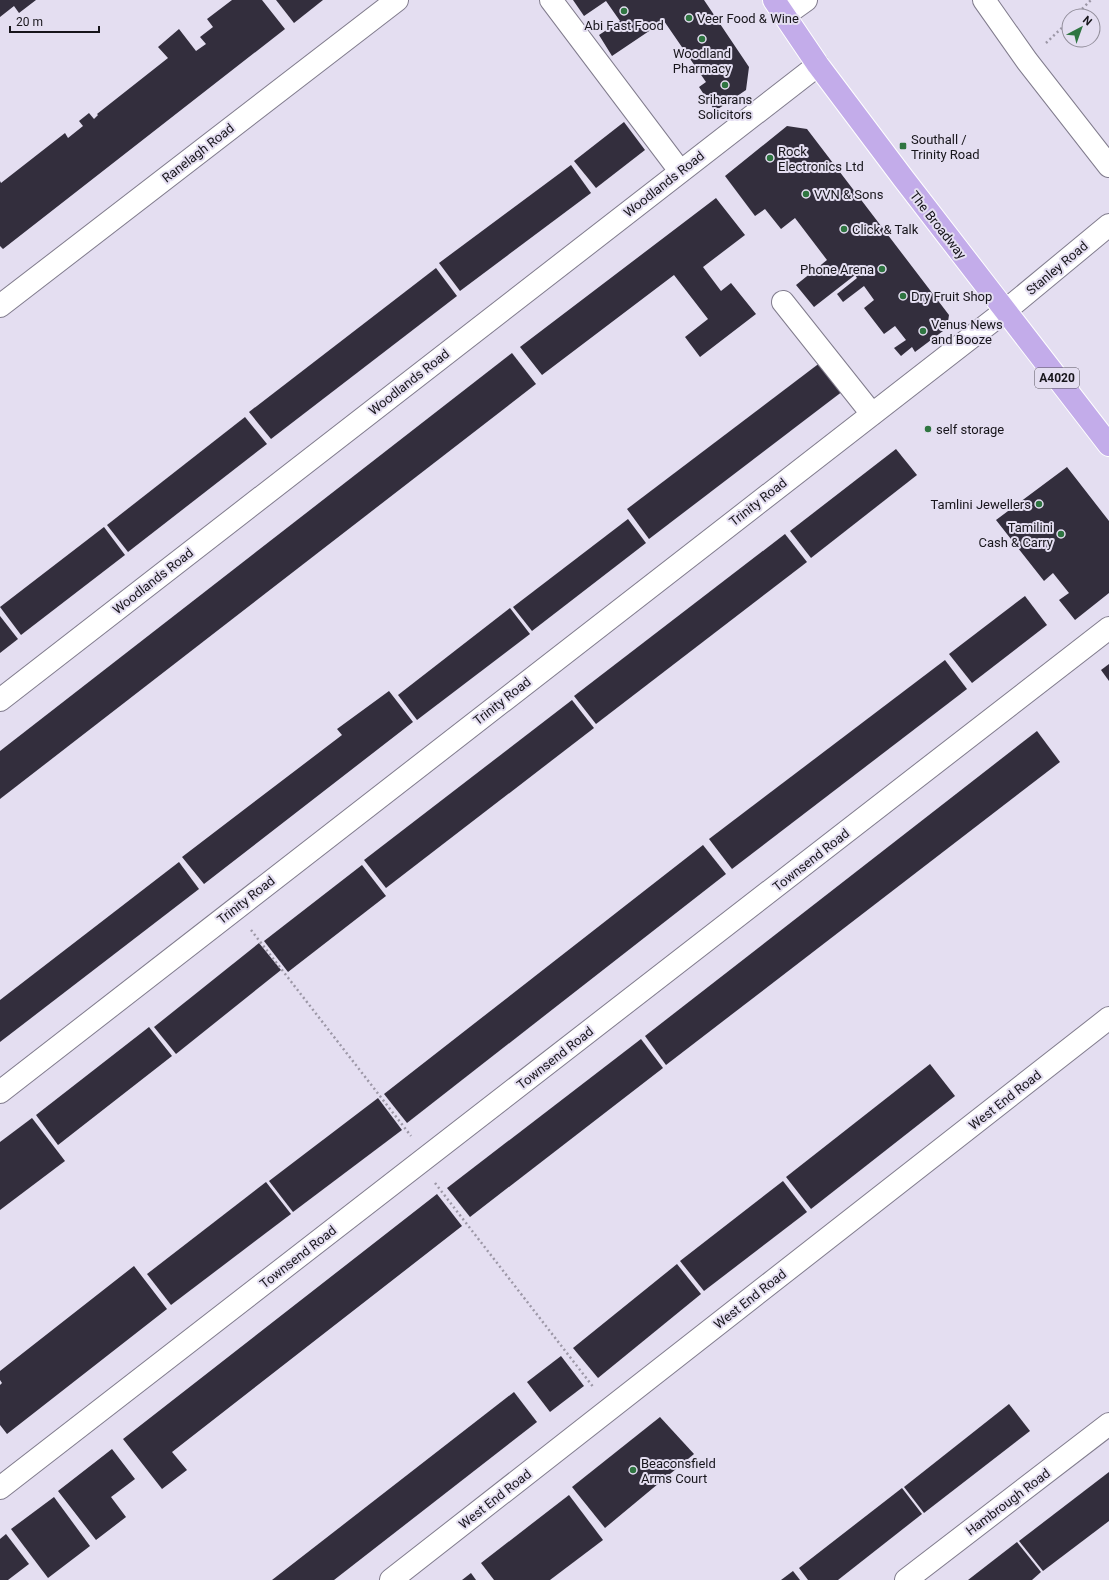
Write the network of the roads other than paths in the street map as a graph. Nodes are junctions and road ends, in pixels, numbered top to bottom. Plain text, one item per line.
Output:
1 (397, 0) edge
2 (551, 0) edge
3 (806, 0) edge
4 (984, 0) edge
5 (780, 8) edge
6 (818, 65) junction
7 (1109, 166) edge
8 (680, 171) junction
9 (1109, 225) edge
10 (783, 302) dead end
11 (0, 306) edge
12 (1005, 311) junction
13 (872, 414) junction
14 (1109, 445) edge
15 (1109, 628) edge
16 (0, 700) edge
17 (1109, 1018) edge
18 (0, 1092) edge
19 (1109, 1424) edge
20 (0, 1488) edge
21 (391, 1580) edge
22 (906, 1580) edge

1 - 11 street, Ranelagh Road
2 - 8 street
3 - 5 street
4 - 7 street
5 - 6 main road, The Broadway / A4020
6 - 8 street, Woodlands Road
6 - 12 main road, The Broadway / A4020
8 - 16 street, Woodlands Road
9 - 12 street, Stanley Road
10 - 13 street
12 - 13 street, Trinity Road
12 - 14 main road, The Broadway / A4020
13 - 18 street, Trinity Road
15 - 20 street, Townsend Road
17 - 21 street, West End Road
19 - 22 street, Hambrough Road

